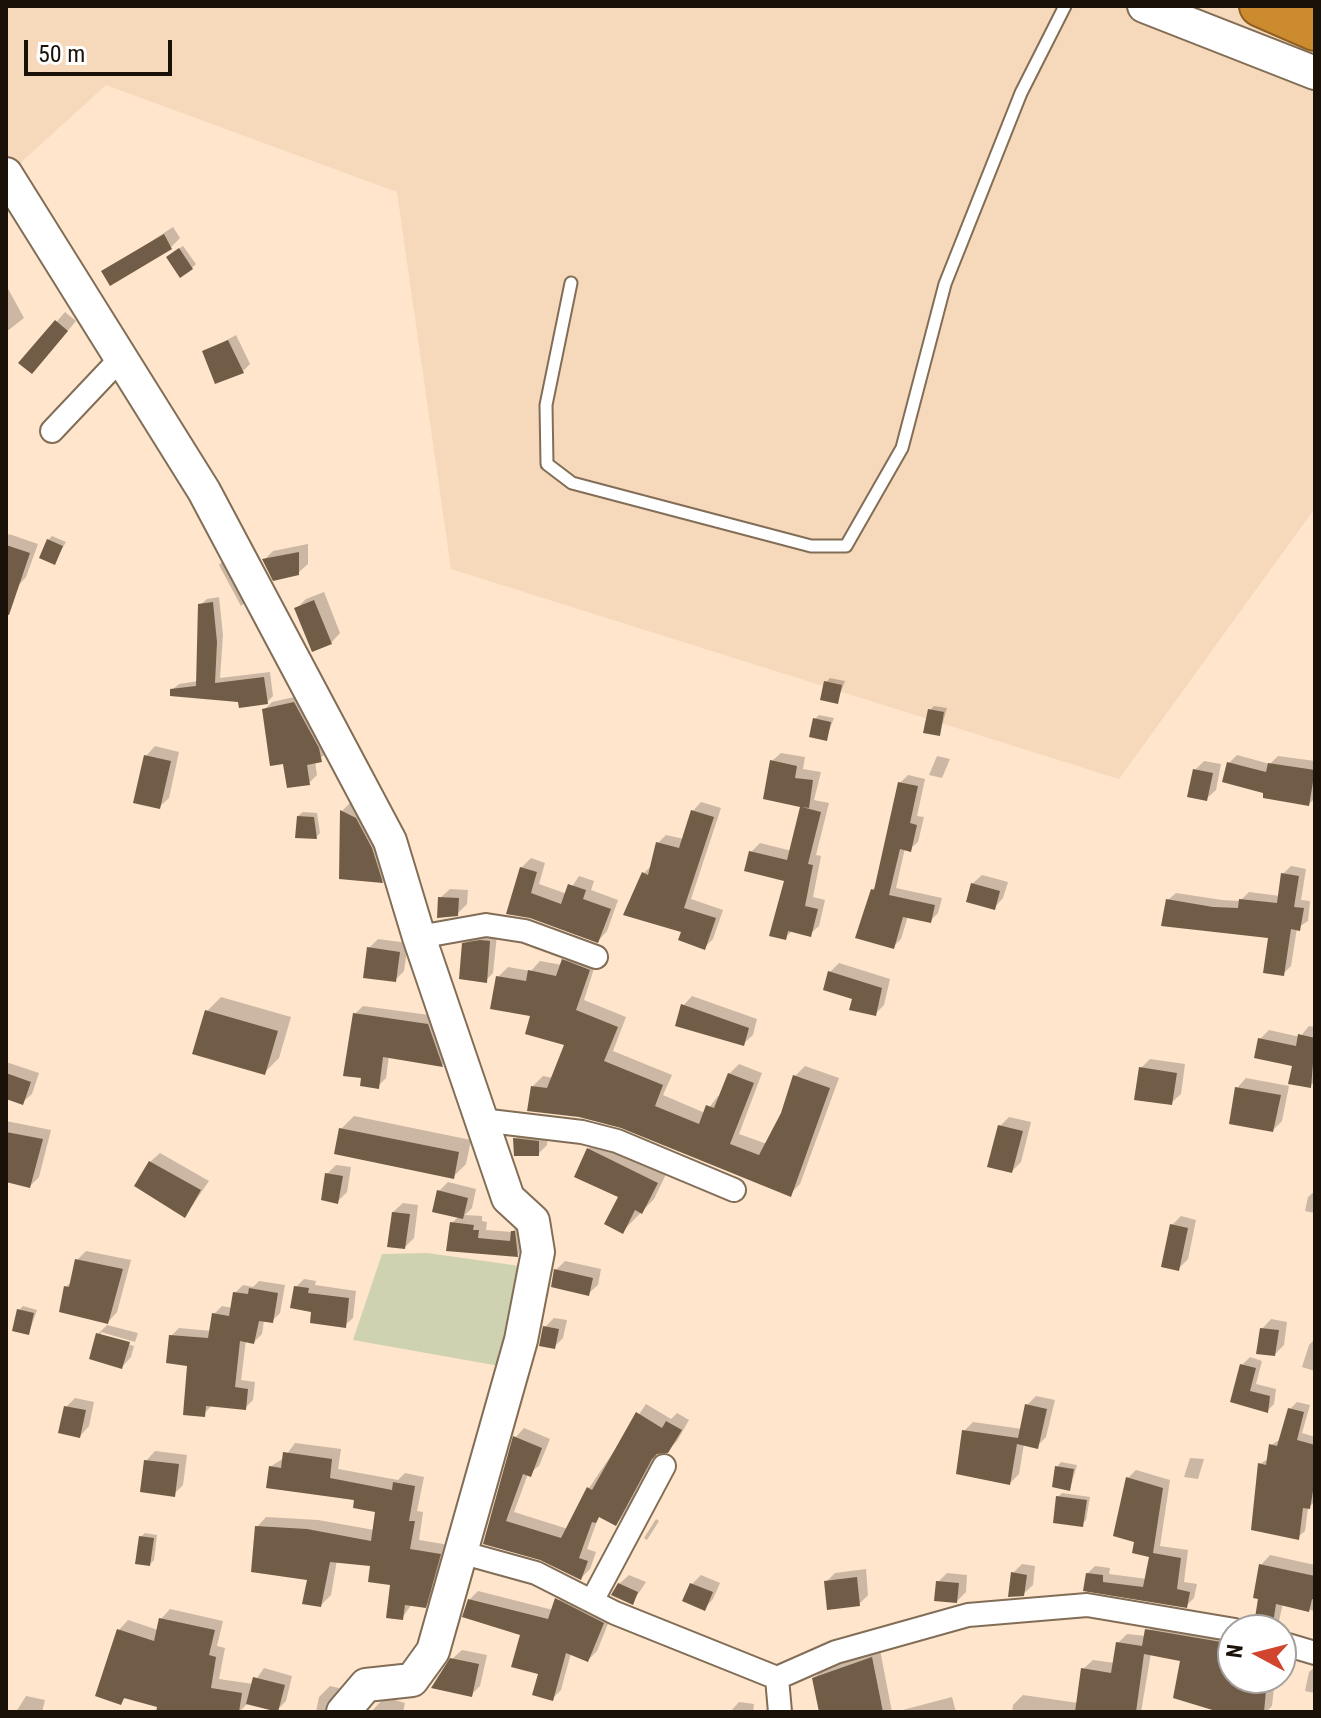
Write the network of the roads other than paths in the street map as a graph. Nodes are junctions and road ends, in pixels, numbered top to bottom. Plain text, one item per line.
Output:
1 (1065, 6) edge
2 (1144, 6) edge
3 (1242, 6) edge
4 (1260, 6) edge
5 (1315, 30) edge
6 (1315, 73) edge
7 (6, 174) edge
8 (571, 283) dead end
9 (121, 358) junction
10 (52, 431) dead end
11 (419, 937) junction
12 (596, 957) dead end
13 (481, 1120) junction
14 (734, 1190) dead end
15 (664, 1466) dead end
16 (460, 1552) junction
17 (592, 1601) junction
18 (1217, 1627) edge
19 (777, 1678) junction
20 (343, 1712) edge
21 (780, 1712) edge

1 - 8 lane
2 - 6 street
3 - 5 street
4 - 5 highway
7 - 9 street
9 - 10 street
9 - 11 street
11 - 12 street
11 - 13 street
13 - 14 street
13 - 16 street
15 - 17 street
16 - 17 street
16 - 20 street
17 - 19 street
18 - 19 street
19 - 21 street

